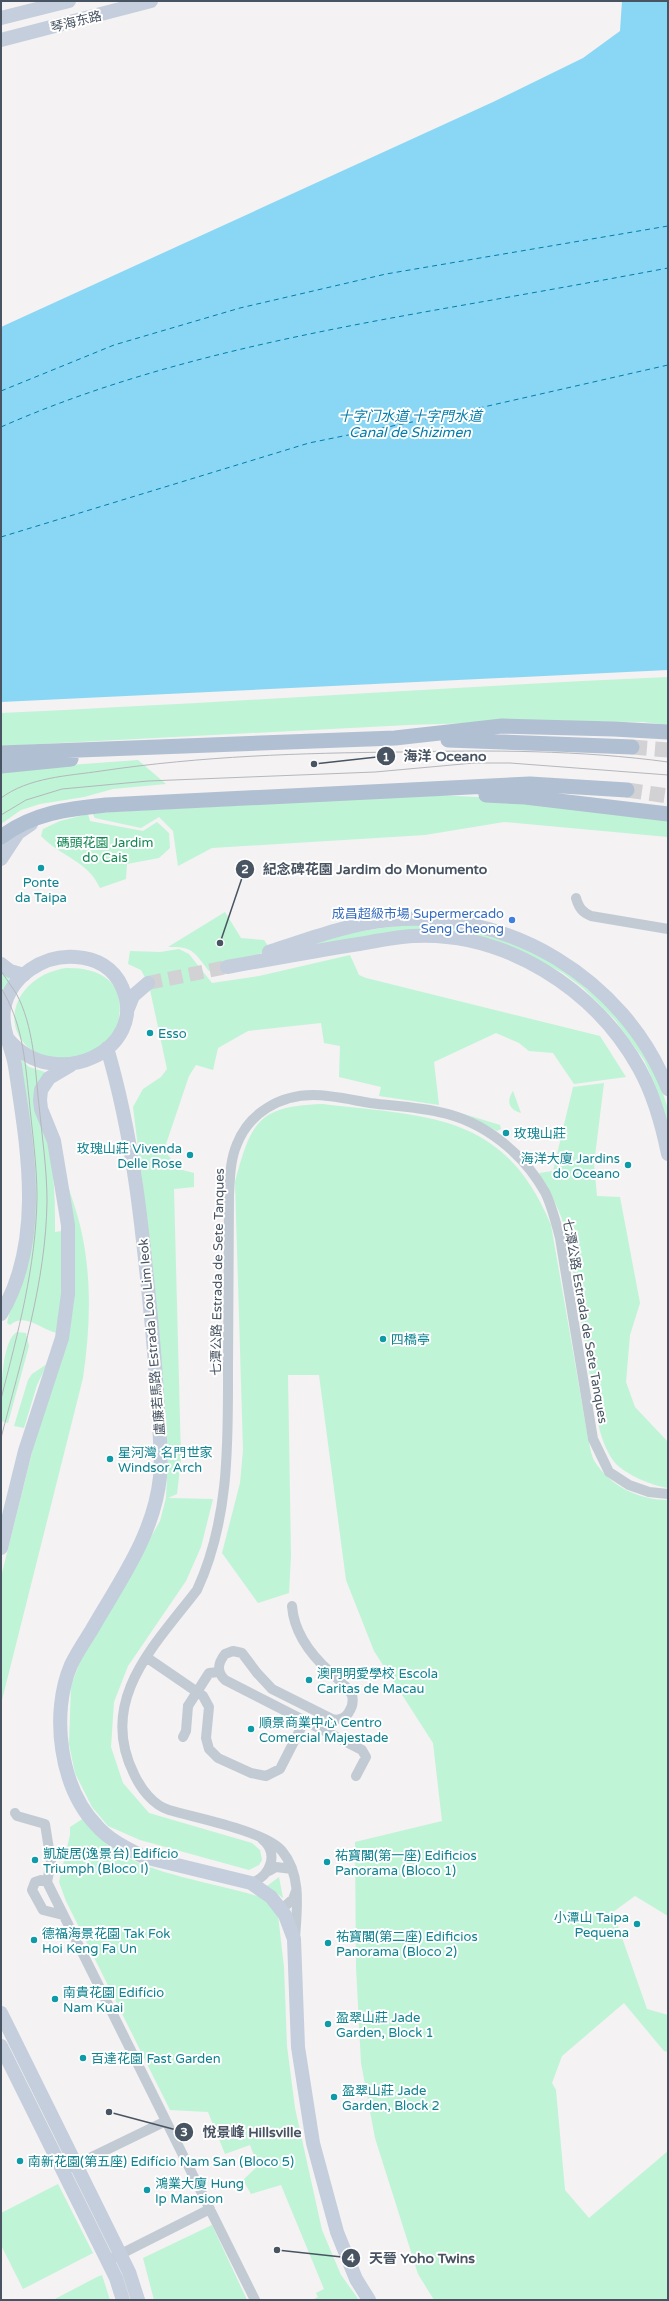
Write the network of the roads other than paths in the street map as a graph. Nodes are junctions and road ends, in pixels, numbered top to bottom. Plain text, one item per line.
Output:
1 (69, 1) edge
2 (151, 1) edge
3 (1, 18) edge
4 (1, 40) edge
5 (668, 732) edge
6 (395, 738) junction
7 (204, 746) junction
8 (632, 747) tunnel mouth
9 (1, 752) edge
10 (1, 766) edge
11 (397, 790) junction
12 (627, 790) tunnel mouth
13 (64, 809) junction
14 (668, 814) edge
15 (1, 837) edge
16 (1, 859) edge
17 (576, 898) dead end
18 (657, 926) junction
19 (668, 929) edge
20 (668, 936) edge
21 (1, 964) edge
22 (115, 974) junction
23 (24, 975) junction
24 (126, 1013) junction
25 (4, 1030) edge
26 (107, 1048) junction
27 (72, 1065) junction
28 (668, 1089) edge
29 (668, 1154) edge
30 (1, 1314) edge
31 (668, 1494) edge
32 (1, 1548) edge
33 (292, 1606) dead end
34 (146, 1657) junction
35 (219, 1672) junction
36 (304, 1722) junction
37 (182, 1737) dead end
38 (356, 1776) dead end
39 (15, 1814) dead end
40 (258, 1837) junction
41 (292, 1869) junction
42 (268, 1870) junction
43 (47, 1882) junction
44 (251, 1883) junction
45 (296, 1885) junction
46 (282, 1909) junction
47 (63, 1915) junction
48 (294, 1939) junction
49 (1, 2014) edge
50 (1, 2046) edge
51 (166, 2121) junction
52 (76, 2165) junction
53 (62, 2171) junction
54 (210, 2209) junction
55 (120, 2254) junction
56 (107, 2261) junction
57 (123, 2300) edge
58 (138, 2300) edge
59 (255, 2300) edge
60 (369, 2300) edge

1 - 3 street, 琴海东路
2 - 4 street, 琴海东路
5 - 6 main road
6 - 7 main road
6 - 8 main road
7 - 9 main road
7 - 10 main road
11 - 12 main road
11 - 13 main road
11 - 14 main road
13 - 15 main road
13 - 16 street
17 - 18 street
18 - 19 street
18 - 20 street
21 - 23 street
22 - 23 street
22 - 24 street
22 - 24 street
23 - 25 street
24 - 26 street
25 - 27 street
25 - 30 street
26 - 27 street
26 - 44 street, 盧廉若馬路 Estrada Lou Lim Ieok
27 - 32 street
28 - 29 street
31 - 34 street, 七潭公路 Estrada de Sete Tanques
33 - 35 street
34 - 36 street
34 - 40 street, 七潭公路 Estrada de Sete Tanques
35 - 36 street
35 - 37 street, bridge
36 - 38 street
39 - 43 street
40 - 41 street, 七潭公路 Estrada de Sete Tanques
40 - 42 street
41 - 42 street
41 - 45 street, 七潭公路 Estrada de Sete Tanques
42 - 44 street
43 - 47 street
43 - 47 street
44 - 46 street, 盧廉若馬路 Estrada Lou Lim Ieok
45 - 46 street
45 - 48 street, 七潭公路 Estrada de Sete Tanques
46 - 48 street, 盧廉若馬路 Estrada Lou Lim Ieok
47 - 51 street
48 - 60 street, 盧廉若馬路 Estrada Lou Lim Ieok
49 - 52 street
50 - 53 street
51 - 52 street
51 - 54 street
52 - 53 street
52 - 55 street
53 - 56 street
54 - 55 street
54 - 59 street
55 - 56 street
55 - 58 street
56 - 57 street

